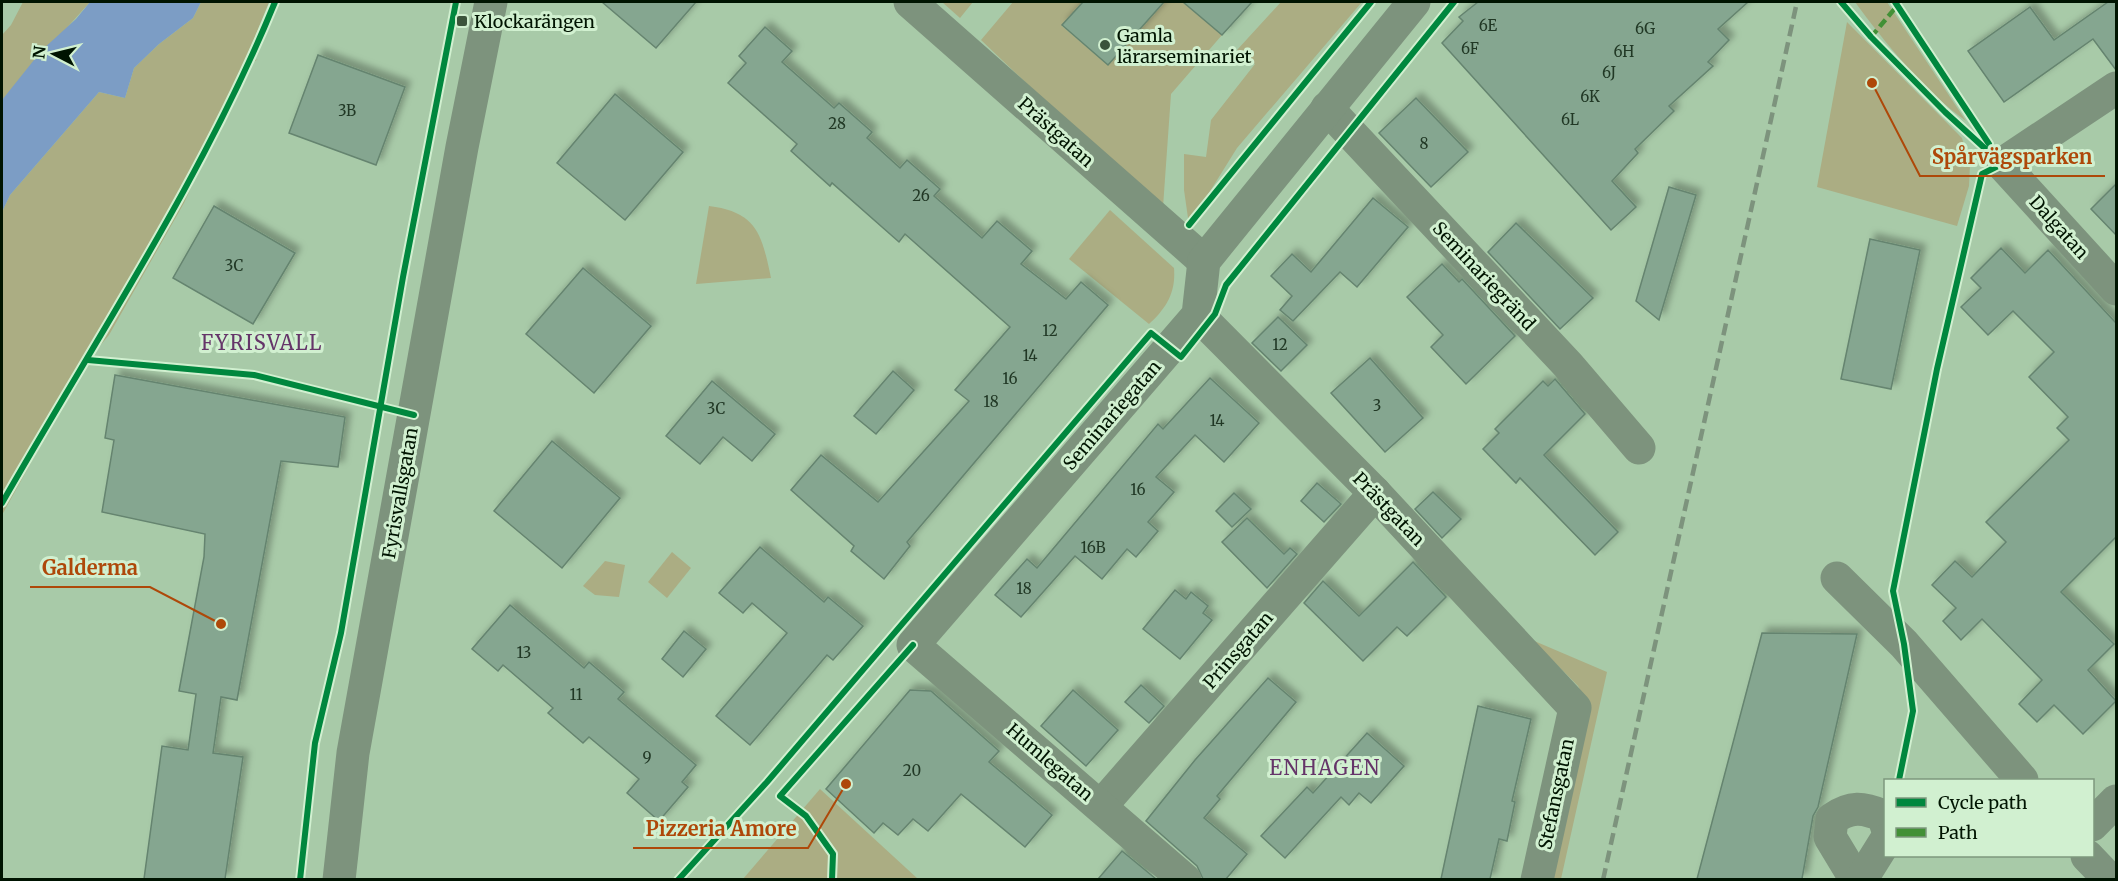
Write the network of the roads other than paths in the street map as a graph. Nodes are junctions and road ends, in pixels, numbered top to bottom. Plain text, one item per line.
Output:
1 (491, 2) edge
2 (910, 2) edge
3 (1414, 2) edge
4 (2116, 88) edge
5 (1327, 108) junction
6 (1204, 261) junction
7 (2116, 289) edge
8 (1198, 315) junction
9 (1639, 448) dead end
10 (1375, 494) junction
11 (1837, 578) dead end
12 (913, 645) joint
13 (1575, 708) joint
14 (2021, 779) edge
15 (2116, 801) edge
16 (1101, 806) junction
17 (1884, 816) edge
18 (2094, 823) edge
19 (1884, 843) edge
20 (2089, 857) edge
21 (339, 879) edge
22 (1185, 879) edge
23 (1537, 879) edge
24 (1859, 879) edge
25 (2110, 879) edge

1 - 21 street, Fyrisvallsgatan
2 - 6 street, Prästgatan
3 - 5 street
4 - 7 street, Dalgatan
5 - 6 street
5 - 9 street, Seminariegränd
6 - 8 street
8 - 10 street, Prästgatan
8 - 12 street, Seminariegatan
10 - 13 street, Prästgatan
10 - 16 street, Prinsgatan
11 - 14 street
12 - 16 street, Humlegatan
13 - 23 street, Stefansgatan
15 - 18 street
16 - 22 street, Humlegatan
17 - 24 street
19 - 24 street
20 - 25 street

